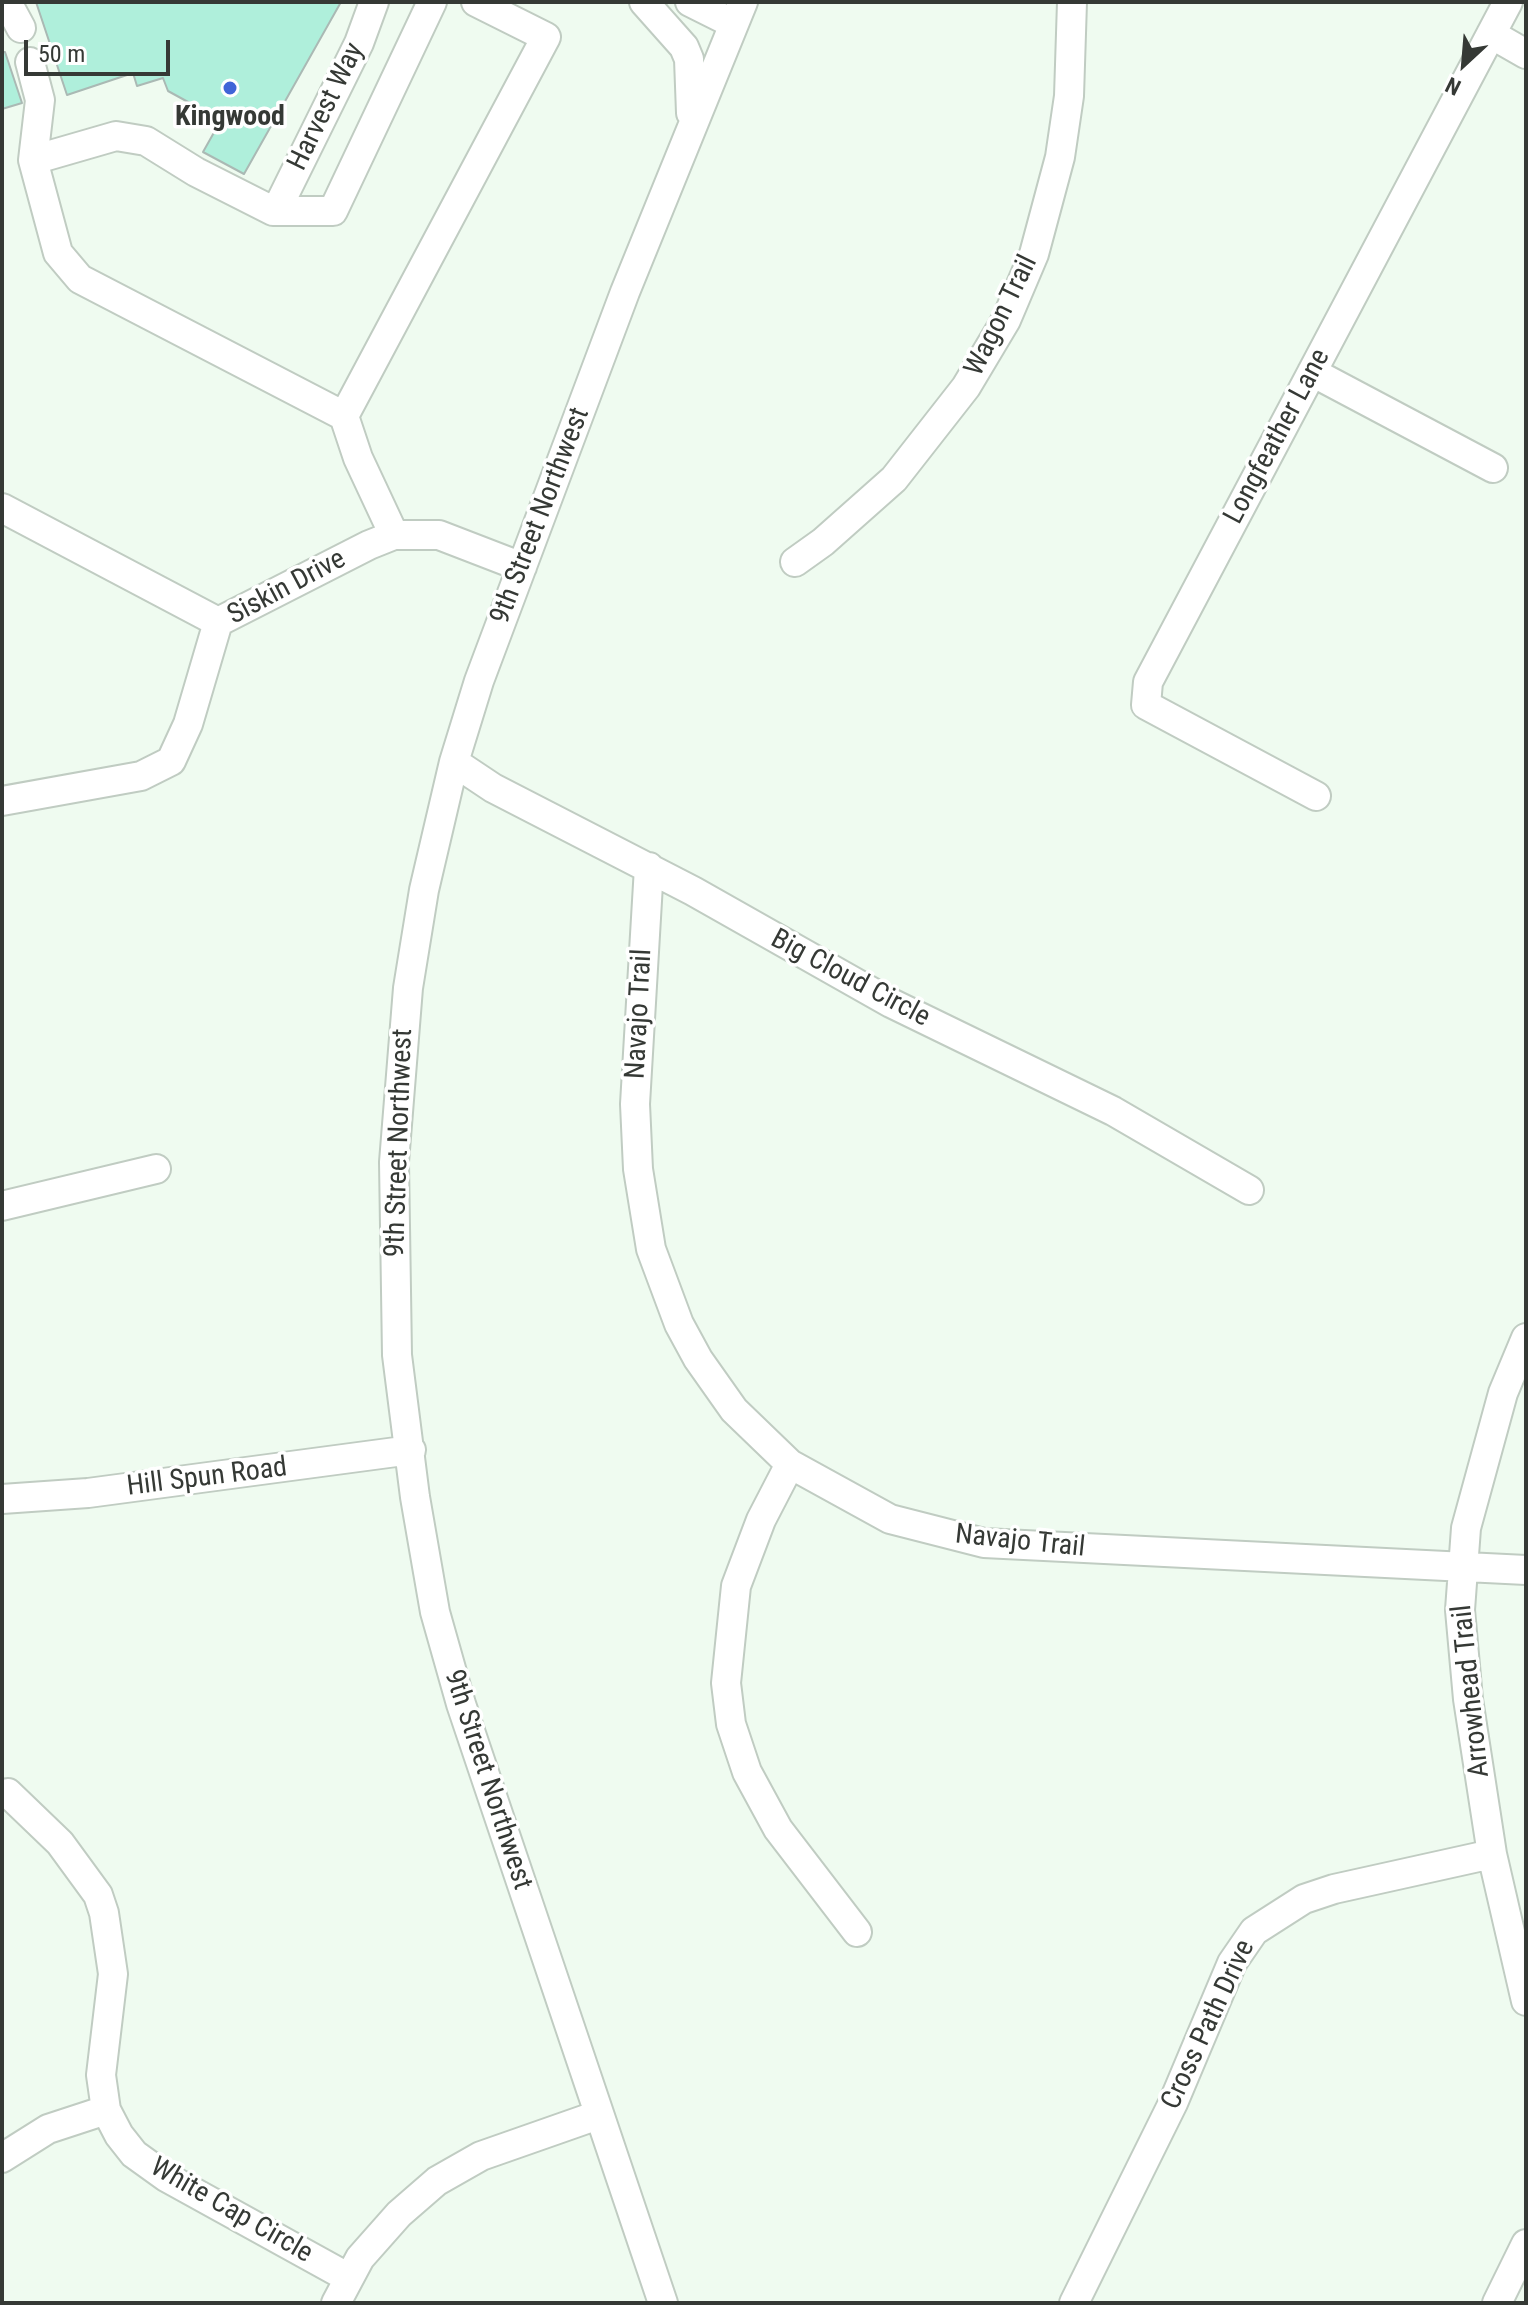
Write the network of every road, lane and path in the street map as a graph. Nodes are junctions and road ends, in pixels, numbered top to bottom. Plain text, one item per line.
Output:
1 (7, 2) edge
2 (374, 2) edge
3 (432, 2) edge
4 (476, 2) edge
5 (644, 2) edge
6 (690, 2) edge
7 (1072, 2) edge
8 (1508, 2) edge
9 (739, 13) edge
10 (21, 28) dead end
11 (1491, 34) junction
12 (1526, 54) edge
13 (30, 62) dead end
14 (691, 127) junction
15 (33, 160) junction
16 (276, 211) junction
17 (1312, 372) junction
18 (344, 416) junction
19 (1493, 468) dead end
20 (2, 508) edge
21 (394, 535) junction
22 (795, 562) dead end
23 (522, 567) junction
24 (218, 622) junction
25 (454, 762) junction
26 (1316, 796) dead end
27 (2, 801) edge
28 (649, 867) junction
29 (156, 1169) dead end
30 (1249, 1190) dead end
31 (2, 1206) edge
32 (1526, 1338) edge
33 (411, 1450) junction
34 (790, 1464) junction
35 (2, 1499) edge
36 (1463, 1568) junction
37 (1526, 1570) edge
38 (8, 1793) dead end
39 (1492, 1854) junction
40 (857, 1932) dead end
41 (1526, 2001) edge
42 (106, 2110) junction
43 (598, 2115) junction
44 (2, 2158) edge
45 (1526, 2244) edge
46 (342, 2291) edge
47 (663, 2303) edge
48 (1074, 2303) edge
49 (1497, 2303) edge

1 - 10 street
2 - 16 street, Harvest Way
3 - 16 street
4 - 18 street
5 - 14 street
6 - 9 street
7 - 22 street, Wagon Trail
8 - 11 street, Longfeather Lane
9 - 14 street, 9th Street Northwest
11 - 12 street
11 - 17 street, Longfeather Lane
13 - 15 street
14 - 23 street, 9th Street Northwest
15 - 16 street
15 - 18 street
17 - 19 street
17 - 26 street, Longfeather Lane
18 - 21 street
20 - 24 street
21 - 23 street, Siskin Drive
21 - 24 street, Siskin Drive
23 - 25 street, 9th Street Northwest
24 - 27 street, Siskin Drive
25 - 28 street, Big Cloud Circle
25 - 33 street, 9th Street Northwest
28 - 30 street, Big Cloud Circle
28 - 34 street, Navajo Trail
29 - 31 street
32 - 36 street, Arrowhead Trail
33 - 35 street, Hill Spun Road
33 - 43 street, 9th Street Northwest
34 - 36 street, Navajo Trail
34 - 40 street
36 - 37 street, Navajo Trail
36 - 39 street, Arrowhead Trail
38 - 42 street, White Cap Circle
39 - 41 street, Arrowhead Trail
39 - 48 street, Cross Path Drive
42 - 44 street
42 - 46 street, White Cap Circle
43 - 46 street
43 - 47 street, 9th Street Northwest
45 - 49 street

